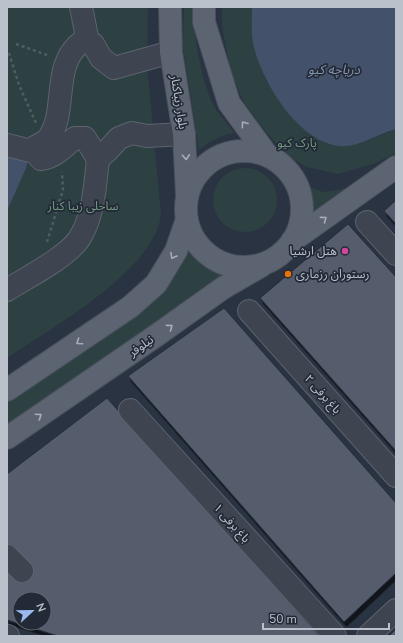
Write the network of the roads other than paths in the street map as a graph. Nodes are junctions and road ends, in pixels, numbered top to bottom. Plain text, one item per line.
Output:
1 (81, 7) edge
2 (170, 7) edge
3 (204, 7) edge
4 (88, 42) junction
5 (171, 52) junction
6 (184, 134) junction
7 (7, 146) edge
8 (42, 150) junction
9 (267, 155) junction
10 (98, 159) junction
11 (396, 167) edge
12 (187, 196) junction
13 (187, 219) junction
14 (367, 222) dead end
15 (292, 241) junction
16 (396, 254) edge
17 (276, 257) junction
18 (7, 290) edge
19 (249, 311) dead end
20 (7, 390) edge
21 (130, 410) dead end
22 (7, 438) edge
23 (396, 476) edge
24 (396, 610) edge
25 (335, 636) edge
26 (368, 636) edge

1 - 4 street
2 - 5 main road, بلوار زیباکنار
9 -> 3 main road
4 - 5 street
4 - 8 street
5 - 6 main road, بلوار زیباکنار
6 - 10 street
6 -> 12 main road, بلوار زیباکنار
7 - 8 street
8 - 10 street
9 - 12 main road
9 - 15 main road
10 - 18 street
15 -> 11 main road
12 - 13 main road
13 - 17 main road
13 -> 20 main road
14 - 16 street
15 - 17 main road
22 -> 17 main road, نیلوفر
19 - 23 street, باغ برفی ۲
21 - 25 street, باغ برفی ۱
24 - 26 street

